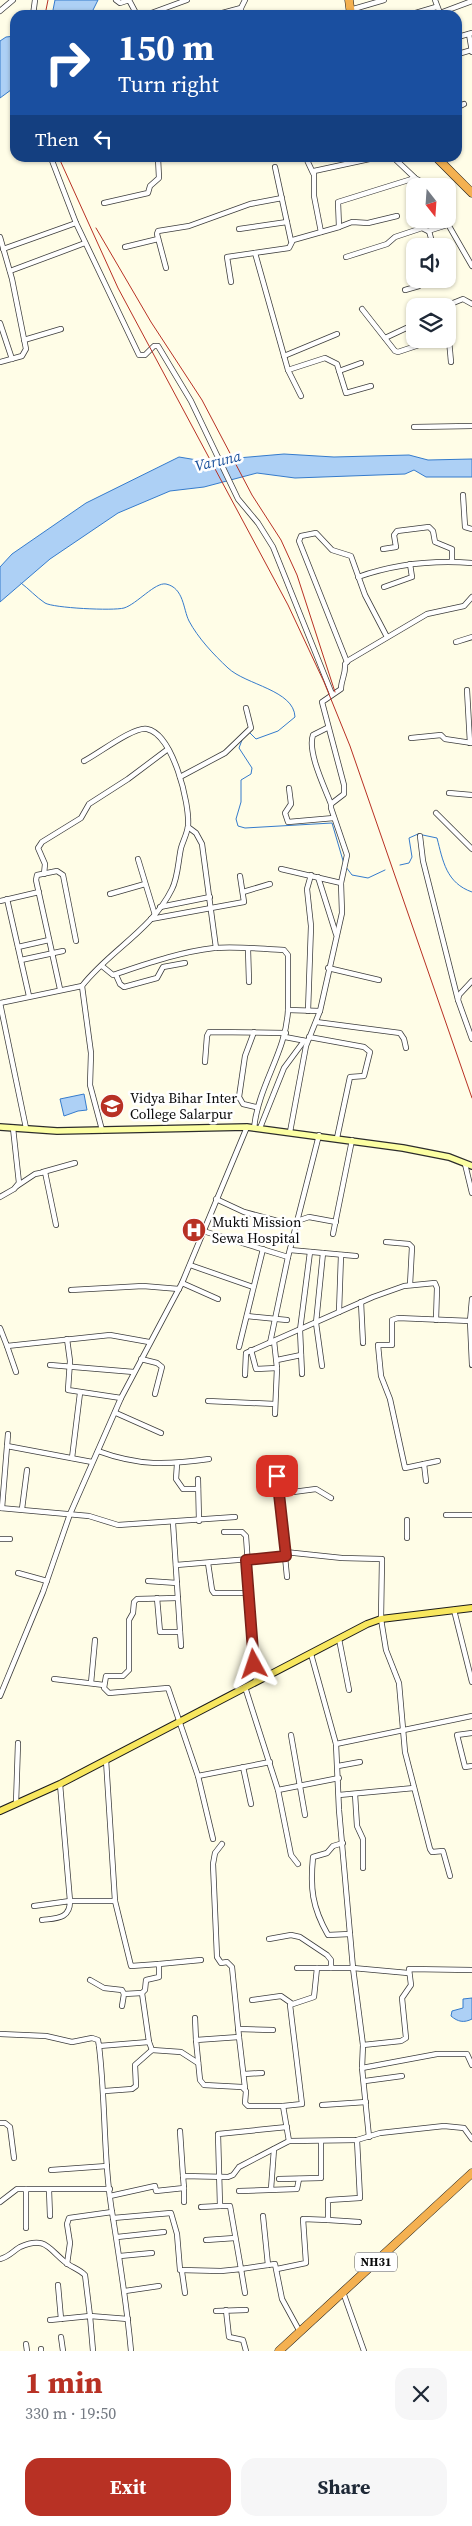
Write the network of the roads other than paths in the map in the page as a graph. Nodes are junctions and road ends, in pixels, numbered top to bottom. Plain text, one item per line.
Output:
1 (13, 0) edge
2 (116, 0) edge
3 (187, 0) edge
4 (384, 0) edge
5 (435, 0) edge
6 (472, 2) edge
7 (436, 7) junction
8 (135, 10) edge
9 (160, 10) edge
10 (356, 10) edge
11 (426, 10) edge
12 (438, 10) edge
13 (449, 10) edge
14 (0, 11) edge
15 (470, 34) edge
16 (472, 51) edge
17 (53, 162) edge
18 (158, 162) edge
19 (308, 162) edge
20 (353, 162) edge
21 (398, 162) edge
22 (441, 162) edge
23 (275, 167) dead end
24 (313, 173) junction
25 (415, 178) edge
26 (406, 181) edge
27 (472, 192) edge
28 (282, 198) junction
29 (104, 203) dead end
30 (397, 216) dead end
31 (287, 222) junction
32 (76, 223) junction
33 (339, 227) junction
34 (240, 228) dead end
35 (438, 228) edge
36 (449, 228) edge
37 (429, 231) junction
38 (321, 232) junction
39 (0, 237) edge
40 (431, 238) edge
41 (158, 239) junction
42 (291, 241) junction
43 (85, 243) junction
44 (125, 247) dead end
45 (3, 249) junction
46 (255, 253) junction
47 (346, 257) dead end
48 (6, 260) junction
49 (0, 262) edge
50 (472, 266) edge
51 (166, 268) dead end
52 (10, 271) junction
53 (231, 282) dead end
54 (412, 288) edge
55 (405, 290) dead end
56 (456, 302) edge
57 (472, 304) edge
58 (362, 309) dead end
59 (0, 323) edge
60 (406, 328) edge
61 (61, 329) dead end
62 (337, 334) dead end
63 (385, 338) junction
64 (24, 340) junction
65 (413, 348) edge
66 (449, 348) edge
67 (284, 356) junction
68 (12, 359) junction
69 (0, 362) edge
70 (451, 362) dead end
71 (361, 363) dead end
72 (288, 370) junction
73 (339, 371) junction
74 (371, 386) dead end
75 (301, 396) dead end
76 (472, 426) edge
77 (414, 428) dead end
78 (463, 495) dead end
79 (472, 529) edge
80 (383, 549) dead end
81 (452, 561) junction
82 (472, 563) edge
83 (410, 564) junction
84 (358, 577) junction
85 (384, 587) dead end
86 (472, 597) edge
87 (387, 637) junction
88 (472, 637) edge
89 (456, 642) dead end
90 (347, 662) junction
91 (467, 690) dead end
92 (332, 694) junction
93 (246, 708) dead end
94 (327, 728) junction
95 (411, 738) dead end
96 (471, 743) edge
97 (168, 749) junction
98 (84, 762) dead end
99 (180, 777) junction
100 (289, 788) dead end
101 (449, 793) dead end
102 (472, 795) edge
103 (331, 804) junction
104 (436, 813) dead end
105 (334, 818) junction
106 (188, 827) junction
107 (420, 836) dead end
108 (472, 849) edge
109 (138, 859) dead end
110 (280, 868) dead end
111 (44, 874) junction
112 (311, 875) junction
113 (240, 876) dead end
114 (318, 877) junction
115 (341, 883) junction
116 (145, 884) junction
117 (270, 884) dead end
118 (38, 892) junction
119 (243, 892) junction
120 (110, 894) dead end
121 (210, 897) junction
122 (7, 899) junction
123 (0, 901) edge
124 (160, 907) junction
125 (212, 907) junction
126 (153, 917) junction
127 (336, 936) junction
128 (49, 940) junction
129 (76, 941) dead end
130 (18, 947) junction
131 (216, 948) junction
132 (248, 949) junction
133 (63, 951) dead end
134 (52, 954) junction
135 (21, 960) junction
136 (185, 962) dead end
137 (102, 966) junction
138 (328, 968) junction
139 (116, 974) junction
140 (379, 980) dead end
141 (472, 981) edge
142 (249, 982) dead end
143 (82, 986) junction
144 (60, 990) junction
145 (30, 996) junction
146 (458, 1000) junction
147 (0, 1003) edge
148 (288, 1010) junction
149 (308, 1010) junction
150 (320, 1011) junction
151 (316, 1022) junction
152 (254, 1032) junction
153 (471, 1032) edge
154 (285, 1035) junction
155 (472, 1039) edge
156 (306, 1040) junction
157 (406, 1048) dead end
158 (205, 1062) dead end
159 (256, 1107) junction
160 (0, 1127) edge
161 (13, 1128) junction
162 (26, 1128) junction
163 (254, 1128) junction
164 (102, 1130) junction
165 (290, 1132) junction
166 (319, 1135) junction
167 (337, 1138) junction
168 (352, 1140) junction
169 (75, 1163) dead end
170 (464, 1164) junction
171 (472, 1166) edge
172 (43, 1172) junction
173 (17, 1186) junction
174 (472, 1193) edge
175 (0, 1197) edge
176 (216, 1199) junction
177 (336, 1222) junction
178 (296, 1224) junction
179 (56, 1225) dead end
180 (203, 1231) junction
181 (333, 1234) dead end
182 (386, 1242) dead end
183 (263, 1250) junction
184 (290, 1250) junction
185 (310, 1252) junction
186 (323, 1253) junction
187 (341, 1255) junction
188 (356, 1256) dead end
189 (288, 1257) junction
190 (190, 1265) junction
191 (182, 1283) junction
192 (410, 1285) junction
193 (253, 1287) junction
194 (179, 1289) junction
195 (71, 1290) dead end
196 (218, 1299) dead end
197 (472, 1299) edge
198 (361, 1302) junction
199 (339, 1312) junction
200 (247, 1316) junction
201 (275, 1319) junction
202 (287, 1320) dead end
203 (436, 1320) junction
204 (470, 1321) junction
205 (316, 1323) junction
206 (0, 1328) edge
207 (300, 1330) junction
208 (67, 1339) junction
209 (149, 1342) junction
210 (272, 1342) junction
211 (363, 1343) dead end
212 (7, 1346) junction
213 (239, 1347) dead end
214 (251, 1350) junction
215 (301, 1356) junction
216 (141, 1358) junction
217 (277, 1360) junction
218 (50, 1365) dead end
219 (70, 1365) junction
220 (472, 1365) edge
221 (322, 1366) dead end
222 (277, 1368) junction
223 (16, 1372) dead end
224 (134, 1372) junction
225 (302, 1374) dead end
226 (245, 1375) dead end
227 (80, 1393) junction
228 (154, 1394) dead end
229 (121, 1398) junction
230 (208, 1401) dead end
231 (275, 1404) junction
232 (116, 1413) junction
233 (275, 1414) dead end
234 (161, 1433) dead end
235 (8, 1434) dead end
236 (7, 1446) junction
237 (98, 1451) junction
238 (72, 1458) junction
239 (209, 1459) dead end
240 (438, 1461) dead end
241 (92, 1462) junction
242 (177, 1464) junction
243 (424, 1464) junction
244 (27, 1470) dead end
245 (277, 1476) dead end
246 (198, 1479) dead end
247 (426, 1481) dead end
248 (198, 1489) junction
249 (278, 1494) junction
250 (332, 1498) dead end
251 (1, 1508) edge
252 (22, 1509) junction
253 (70, 1514) junction
254 (446, 1515) dead end
255 (472, 1515) edge
256 (235, 1517) dead end
257 (407, 1520) dead end
258 (199, 1521) junction
259 (172, 1523) junction
260 (224, 1532) dead end
261 (406, 1538) dead end
262 (0, 1539) edge
263 (10, 1539) dead end
264 (285, 1554) junction
265 (246, 1560) junction
266 (208, 1562) junction
267 (176, 1565) junction
268 (18, 1573) dead end
269 (287, 1576) dead end
270 (47, 1581) junction
271 (148, 1581) dead end
272 (177, 1583) junction
273 (248, 1593) junction
274 (158, 1598) junction
275 (178, 1598) junction
276 (472, 1608) edge
277 (454, 1610) junction
278 (381, 1619) junction
279 (180, 1632) junction
280 (339, 1639) junction
281 (96, 1640) dead end
282 (181, 1646) dead end
283 (311, 1654) junction
284 (54, 1680) dead end
285 (256, 1681) junction
286 (472, 1682) edge
287 (91, 1683) junction
288 (104, 1685) junction
289 (245, 1687) junction
290 (349, 1690) dead end
291 (0, 1696) edge
292 (472, 1716) edge
293 (180, 1722) junction
294 (404, 1730) junction
295 (472, 1732) edge
296 (291, 1735) dead end
297 (18, 1743) dead end
298 (336, 1744) junction
299 (106, 1760) junction
300 (270, 1762) junction
301 (360, 1762) dead end
302 (338, 1766) junction
303 (472, 1766) edge
304 (244, 1767) junction
305 (198, 1776) junction
306 (339, 1778) junction
307 (60, 1784) junction
308 (300, 1786) junction
309 (414, 1788) junction
310 (278, 1790) junction
311 (355, 1794) junction
312 (339, 1795) junction
313 (16, 1804) junction
314 (251, 1804) dead end
315 (0, 1811) edge
316 (305, 1815) dead end
317 (213, 1839) dead end
318 (343, 1843) junction
319 (222, 1844) dead end
320 (298, 1864) dead end
321 (363, 1868) dead end
322 (450, 1876) dead end
323 (70, 1901) junction
324 (115, 1901) junction
325 (34, 1906) dead end
326 (42, 1920) dead end
327 (350, 1934) junction
328 (269, 1939) dead end
329 (201, 1960) dead end
330 (159, 1964) junction
331 (297, 1968) dead end
332 (316, 1968) junction
333 (331, 1968) junction
334 (353, 1968) junction
335 (472, 1970) edge
336 (408, 1973) junction
337 (90, 1980) dead end
338 (142, 1993) junction
339 (124, 1994) junction
340 (252, 2000) dead end
341 (291, 2003) junction
342 (122, 2006) dead end
343 (195, 2018) dead end
344 (238, 2029) junction
345 (273, 2030) dead end
346 (0, 2034) edge
347 (239, 2037) junction
348 (196, 2040) junction
349 (148, 2042) junction
350 (363, 2045) junction
351 (99, 2046) junction
352 (152, 2050) junction
353 (198, 2063) junction
354 (472, 2065) edge
355 (362, 2068) junction
356 (262, 2072) dead end
357 (244, 2074) junction
358 (402, 2076) dead end
359 (365, 2081) junction
360 (245, 2088) junction
361 (105, 2091) junction
362 (366, 2102) junction
363 (322, 2105) dead end
364 (283, 2106) junction
365 (0, 2123) edge
366 (286, 2127) junction
367 (180, 2131) dead end
368 (369, 2137) junction
369 (472, 2139) edge
370 (357, 2140) junction
371 (289, 2141) junction
372 (320, 2142) junction
373 (274, 2149) junction
374 (14, 2158) dead end
375 (107, 2166) junction
376 (51, 2170) dead end
377 (472, 2173) edge
378 (183, 2176) junction
379 (218, 2176) junction
380 (279, 2179) dead end
381 (299, 2179) junction
382 (184, 2188) junction
383 (26, 2189) junction
384 (110, 2189) junction
385 (49, 2190) junction
386 (272, 2190) junction
387 (239, 2191) dead end
388 (110, 2196) junction
389 (0, 2202) edge
390 (184, 2202) dead end
391 (220, 2206) junction
392 (201, 2208) dead end
393 (112, 2212) junction
394 (50, 2216) dead end
395 (263, 2216) dead end
396 (113, 2218) junction
397 (328, 2220) junction
398 (359, 2222) dead end
399 (26, 2228) dead end
400 (164, 2232) dead end
401 (117, 2237) junction
402 (235, 2238) junction
403 (206, 2240) dead end
404 (152, 2253) dead end
405 (120, 2256) junction
406 (0, 2259) edge
407 (67, 2264) junction
408 (268, 2265) junction
409 (241, 2269) junction
410 (276, 2269) junction
411 (182, 2272) junction
412 (58, 2285) dead end
413 (159, 2286) dead end
414 (125, 2290) junction
415 (343, 2292) junction
416 (185, 2293) dead end
417 (245, 2293) dead end
418 (226, 2310) junction
419 (246, 2310) dead end
420 (216, 2311) dead end
421 (90, 2316) junction
422 (61, 2319) junction
423 (128, 2319) junction
424 (50, 2320) dead end
425 (300, 2332) junction
426 (61, 2337) dead end
427 (26, 2344) dead end
428 (27, 2351) edge
429 (63, 2351) edge
430 (93, 2351) edge
431 (131, 2351) edge
432 (246, 2351) edge
433 (279, 2351) edge
434 (364, 2351) edge

1 - 14 street
2 - 8 street
3 - 9 street
4 - 10 street
5 - 7 street
6 - 13 street
7 - 11 street
7 - 12 street
15 - 16 street
17 - 32 street
18 - 29 street
19 - 24 street
20 - 24 street
21 - 25 street
22 - 27 highway
23 - 28 street
24 - 38 street
26 - 33 street
28 - 31 street
28 - 41 street
30 - 33 street
31 - 34 street
31 - 42 street
32 - 43 street
32 - 45 street
33 - 38 street
35 - 37 street
36 - 50 street
37 - 40 street
37 - 47 street
38 - 42 street
39 - 45 street
41 - 44 street
41 - 51 street
42 - 46 street
43 - 52 street
43 - 92 street
45 - 48 street
46 - 53 street
46 - 67 street
48 - 49 street
48 - 52 street
52 - 64 street
54 - 55 street
56 - 57 street
58 - 63 street
59 - 68 street
60 - 63 street
61 - 64 street
62 - 67 street
63 - 65 street
64 - 68 street
66 - 70 street
67 - 72 street
68 - 69 street
71 - 73 street
72 - 73 street
72 - 75 street
73 - 74 street
76 - 77 street
78 - 79 street
80 - 81 street
81 - 82 street
81 - 83 street
83 - 84 street
83 - 85 street
84 - 87 street
84 - 90 street
86 - 87 street
87 - 90 street
88 - 89 street
90 - 92 street
91 - 96 street
92 - 94 street
93 - 99 street
94 - 103 street
94 - 103 street
95 - 96 street
97 - 98 street
97 - 99 street
97 - 111 street
99 - 106 street
100 - 105 street
101 - 102 street
103 - 105 street
104 - 108 street
105 - 115 street
106 - 121 street
106 - 124 street
107 - 146 street
109 - 116 street
110 - 112 street
111 - 118 street
111 - 129 street
112 - 114 street
112 - 149 street
113 - 119 street
114 - 115 street
114 - 127 street
115 - 127 street
116 - 120 street
116 - 126 street
117 - 119 street
118 - 122 street
118 - 128 street
119 - 125 street
121 - 124 street
121 - 125 street
122 - 123 street
122 - 130 street
124 - 126 street
125 - 126 street
125 - 131 street
126 - 137 street
127 - 138 street
128 - 130 street
128 - 134 street
130 - 135 street
131 - 132 street
131 - 139 street
132 - 142 street
132 - 148 street
133 - 134 street
134 - 135 street
134 - 144 street
135 - 145 street
136 - 139 street
137 - 139 street
137 - 143 street
138 - 140 street
138 - 150 street
141 - 146 street
143 - 144 street
143 - 164 street
144 - 145 street
145 - 147 street
146 - 153 street
147 - 162 street
148 - 149 street
148 - 154 street
149 - 150 street
150 - 151 street
151 - 156 street
151 - 157 street
152 - 154 street
152 - 158 street
152 - 159 street
153 - 155 street
154 - 156 street
154 - 159 street
156 - 163 street
156 - 165 street
156 - 167 street
159 - 163 street
160 - 161 street
161 - 162 street
161 - 173 street
162 - 164 street
163 - 164 street
163 - 165 street
163 - 176 street
165 - 166 street
166 - 167 street
166 - 178 street
167 - 168 street
168 - 170 street
168 - 177 street
169 - 172 street
170 - 171 street
170 - 174 street
172 - 173 street
172 - 179 street
173 - 175 street
176 - 178 street
176 - 180 street
177 - 178 street
177 - 181 street
178 - 184 street
180 - 183 street
180 - 190 street
182 - 192 street
183 - 189 street
183 - 193 street
184 - 185 street
184 - 189 street
185 - 186 street
185 - 207 street
186 - 187 street
186 - 205 street
187 - 188 street
187 - 199 street
189 - 201 street
190 - 191 street
190 - 193 street
191 - 194 street
191 - 196 street
192 - 198 street
192 - 203 street
193 - 200 street
194 - 195 street
194 - 209 street
197 - 204 street
198 - 199 street
198 - 211 street
199 - 205 street
200 - 201 street
200 - 213 street
201 - 202 street
201 - 210 street
203 - 204 street
203 - 243 street
204 - 220 street
205 - 207 street
205 - 221 street
206 - 212 street
207 - 210 street
207 - 215 street
208 - 209 street
208 - 212 street
208 - 219 street
209 - 216 street
210 - 214 street
210 - 217 street
212 - 223 street
214 - 222 street
214 - 226 street
215 - 217 street
215 - 225 street
216 - 224 street
216 - 228 street
217 - 222 street
218 - 219 street
219 - 224 street
219 - 227 street
222 - 231 street
224 - 229 street
227 - 229 street
227 - 238 street
229 - 232 street
230 - 231 street
231 - 233 street
232 - 234 street
232 - 237 street
235 - 236 street
236 - 238 street
236 - 251 street
237 - 241 street
237 - 242 street
238 - 241 street
239 - 242 street
240 - 243 street
241 - 253 street
242 - 248 street
243 - 247 street
244 - 252 street
245 - 249 street
246 - 248 street
248 - 258 street
249 - 250 street
249 - 264 street
251 - 252 street
252 - 253 street
253 - 259 street
253 - 270 street
254 - 255 street
256 - 258 street
257 - 261 street
258 - 259 street
259 - 267 street
260 - 265 street
262 - 263 street
264 - 265 street
264 - 269 street
264 - 278 street
265 - 266 street
265 - 273 street
266 - 267 street
266 - 273 street
267 - 272 street
268 - 270 street
270 - 291 street
271 - 272 street
272 - 275 street
273 - 285 street
274 - 275 street
274 - 279 street
274 - 288 street
275 - 279 street
276 - 277 main road
277 - 278 main road
277 - 286 street
278 - 280 main road
278 - 294 street
279 - 282 street
280 - 283 main road
280 - 290 street
281 - 287 street
283 - 285 main road
283 - 298 street
284 - 287 street
285 - 289 main road
287 - 288 street
288 - 293 street
289 - 293 main road
289 - 300 street
292 - 294 street
293 - 299 main road
293 - 305 street
294 - 298 street
294 - 309 street
295 - 303 street
296 - 308 street
297 - 313 street
298 - 302 street
299 - 307 main road
299 - 324 street
300 - 304 street
300 - 310 street
301 - 302 street
302 - 306 street
304 - 305 street
304 - 314 street
305 - 317 street
306 - 308 street
306 - 312 street
307 - 313 main road
307 - 323 street
308 - 310 street
308 - 316 street
309 - 311 street
309 - 322 street
310 - 320 street
311 - 312 street
311 - 321 street
312 - 318 street
313 - 315 main road
318 - 327 street
318 - 327 street
319 - 344 street
323 - 324 street
323 - 325 street
323 - 326 street
324 - 330 street
327 - 334 street
328 - 333 street
329 - 330 street
330 - 338 street
331 - 332 street
332 - 333 street
332 - 341 street
333 - 334 street
334 - 336 street
334 - 350 street
335 - 336 street
336 - 350 street
337 - 339 street
338 - 339 street
338 - 349 street
339 - 342 street
340 - 341 street
341 - 364 street
343 - 348 street
344 - 345 street
344 - 347 street
346 - 351 street
347 - 348 street
347 - 357 street
348 - 353 street
349 - 351 street
349 - 352 street
350 - 355 street
351 - 361 street
352 - 353 street
352 - 361 street
353 - 360 street
354 - 355 street
355 - 359 street
356 - 357 street
357 - 360 street
358 - 359 street
359 - 362 street
360 - 364 street
361 - 375 street
362 - 363 street
362 - 368 street
364 - 366 street
365 - 374 street
366 - 371 street
366 - 379 street
367 - 378 street
368 - 369 street
368 - 370 street
370 - 372 street
370 - 397 street
371 - 372 street
371 - 373 street
372 - 381 street
373 - 379 street
373 - 386 street
375 - 376 street
375 - 384 street
377 - 415 highway, NH31
378 - 379 street
378 - 382 street
379 - 391 street
380 - 381 street
381 - 386 street
382 - 388 street
382 - 390 street
383 - 385 street
383 - 389 street
383 - 399 street
384 - 385 street
384 - 388 street
385 - 394 street
386 - 387 street
388 - 393 street
391 - 392 street
391 - 402 street
393 - 396 street
393 - 407 street
395 - 408 street
396 - 401 street
396 - 411 street
397 - 398 street
397 - 410 street
400 - 401 street
401 - 405 street
402 - 403 street
402 - 409 street
404 - 405 street
405 - 414 street
406 - 407 street
407 - 421 street
408 - 409 street
408 - 410 street
409 - 411 street
409 - 417 street
410 - 425 street
411 - 416 street
412 - 422 street
413 - 414 street
414 - 423 street
415 - 425 highway, NH31
415 - 434 street
418 - 419 street
418 - 420 street
418 - 432 street
421 - 422 street
421 - 423 street
421 - 430 street
422 - 424 street
423 - 431 street
425 - 433 highway, NH31
426 - 429 street
427 - 428 street

